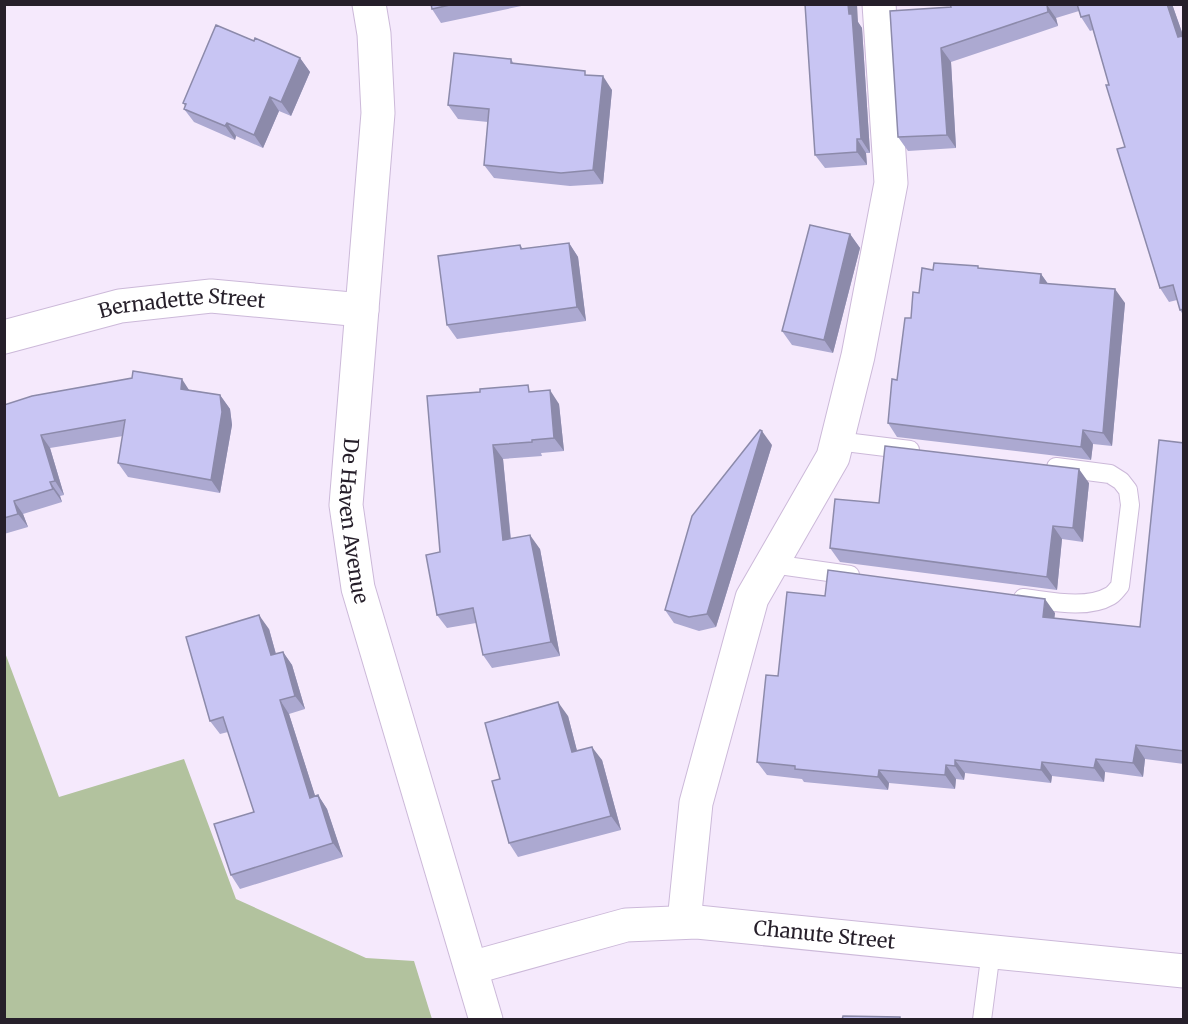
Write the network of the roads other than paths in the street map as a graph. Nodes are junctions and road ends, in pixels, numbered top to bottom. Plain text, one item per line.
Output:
1 (369, 4) edge
2 (879, 4) edge
3 (362, 310) junction
4 (4, 337) edge
5 (837, 441) junction
6 (932, 452) edge
7 (1039, 465) edge
8 (772, 564) junction
9 (866, 577) edge
10 (1007, 596) edge
11 (684, 922) junction
12 (991, 951) junction
13 (471, 968) junction
14 (1184, 971) edge
15 (486, 1020) edge
16 (982, 1020) edge

1 - 3 street, De Haven Avenue
2 - 5 street
3 - 4 street, Bernadette Street
3 - 13 street, De Haven Avenue
5 - 6 lane
5 - 8 street
7 - 10 lane
8 - 9 lane
8 - 11 street
11 - 12 street, Chanute Street
11 - 13 street, Chanute Street
12 - 14 street, Chanute Street
12 - 16 lane
13 - 15 street, De Haven Avenue

